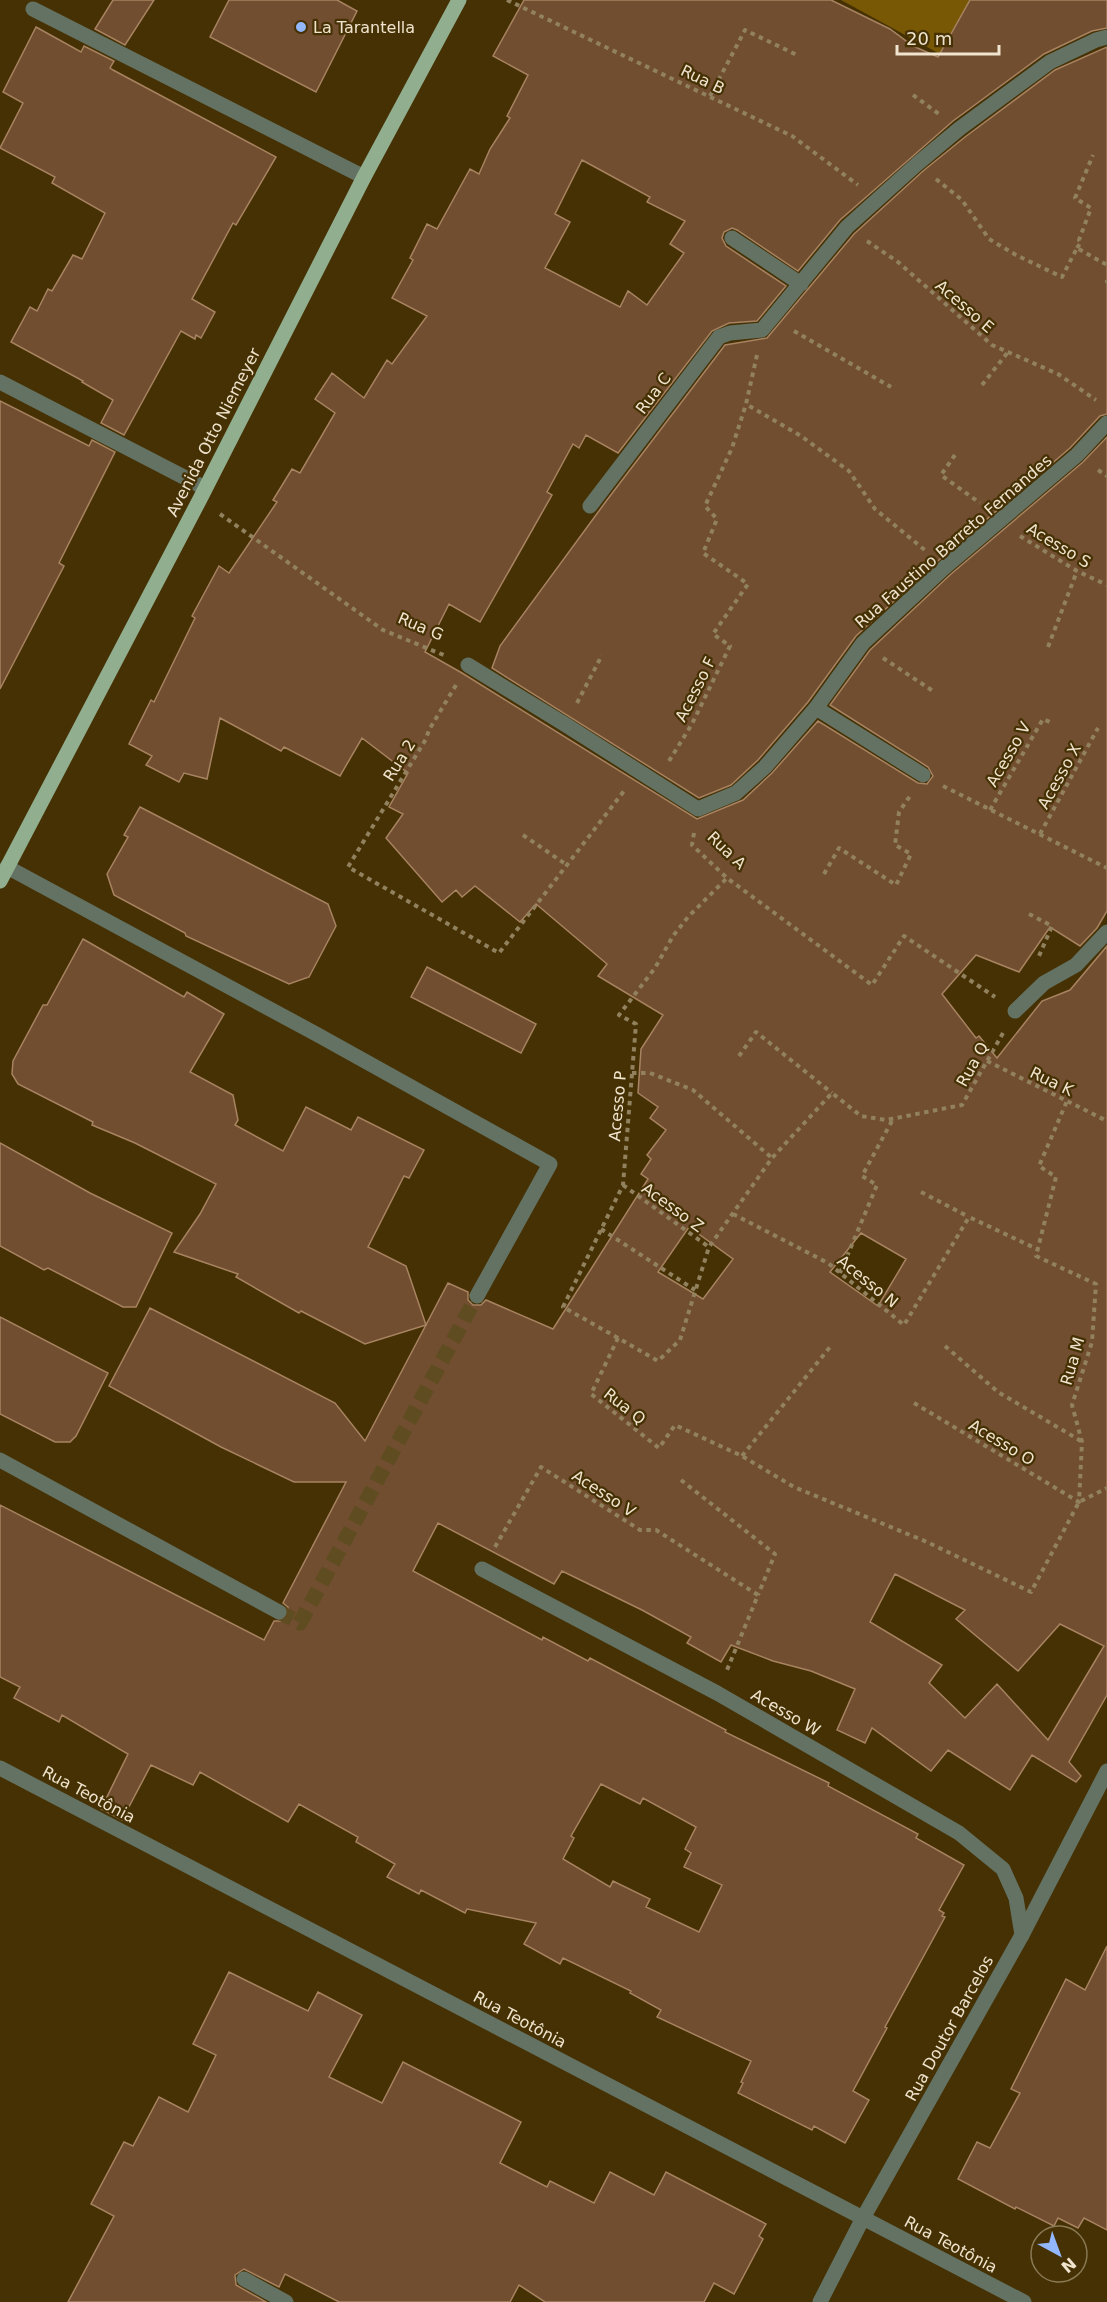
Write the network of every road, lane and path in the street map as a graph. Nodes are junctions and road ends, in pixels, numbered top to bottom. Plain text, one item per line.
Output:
1 (459, 0) edge
2 (507, 0) edge
3 (33, 9) dead end
4 (1107, 37) edge
5 (799, 56) dead end
6 (710, 96) junction
7 (1093, 155) dead end
8 (917, 164) junction
9 (364, 177) junction
10 (878, 199) junction
11 (847, 227) junction
12 (732, 238) dead end
13 (1077, 248) junction
14 (1107, 265) edge
15 (801, 284) junction
16 (772, 318) junction
17 (762, 330) junction
18 (1008, 352) junction
19 (0, 382) edge
20 (982, 386) dead end
21 (891, 387) dead end
22 (1097, 400) dead end
23 (746, 404) junction
24 (1107, 423) edge
25 (956, 455) dead end
26 (202, 494) junction
27 (591, 506) dead end
28 (1001, 521) junction
29 (945, 567) junction
30 (1077, 571) junction
31 (1107, 585) edge
32 (863, 644) junction
33 (1048, 647) dead end
34 (602, 655) dead end
35 (468, 665) junction
36 (933, 691) dead end
37 (816, 708) junction
38 (1052, 723) dead end
39 (566, 724) junction
40 (1098, 728) dead end
41 (639, 772) junction
42 (923, 775) junction
43 (656, 782) junction
44 (698, 809) junction
45 (990, 810) junction
46 (1041, 834) junction
47 (523, 835) dead end
48 (567, 865) junction
49 (1107, 868) edge
50 (4, 874) edge
51 (824, 874) dead end
52 (727, 878) junction
53 (1107, 932) edge
54 (1015, 1011) junction
55 (739, 1056) dead end
56 (987, 1061) junction
57 (632, 1073) junction
58 (832, 1093) junction
59 (1067, 1101) junction
60 (893, 1118) junction
61 (1107, 1121) edge
62 (772, 1158) junction
63 (623, 1185) junction
64 (921, 1192) dead end
65 (733, 1214) junction
66 (969, 1217) junction
67 (601, 1229) junction
68 (709, 1247) junction
69 (1037, 1249) junction
70 (840, 1273) junction
71 (694, 1290) junction
72 (477, 1296) tunnel mouth
73 (618, 1338) junction
74 (945, 1346) dead end
75 (830, 1347) dead end
76 (914, 1403) dead end
77 (1082, 1442) junction
78 (742, 1456) junction
79 (0, 1460) edge
80 (681, 1480) dead end
81 (1107, 1488) edge
82 (1079, 1502) junction
83 (482, 1569) joint
84 (758, 1595) junction
85 (279, 1612) tunnel mouth
86 (717, 1693) junction
87 (0, 1768) edge
88 (1107, 1771) edge
89 (1022, 1935) junction
90 (863, 2218) junction
91 (244, 2279) dead end
92 (286, 2302) edge
93 (820, 2302) edge
94 (1024, 2302) edge

1 - 9 main road, Avenida Otto Niemeyer
2 - 6 path, Rua B
3 - 9 street
4 - 8 street
5 - 6 path
6 - 10 path, Rua B
7 - 13 path
8 - 10 street
8 - 13 path
9 - 26 main road, Avenida Otto Niemeyer
10 - 11 street
11 - 15 street
11 - 18 path, Acesso E
12 - 15 street
13 - 14 path
15 - 16 street
16 - 17 street
16 - 21 path
17 - 23 path, Acesso F
17 - 27 street, Rua C
18 - 20 path
18 - 22 path, Acesso E
19 - 26 street
23 - 29 path
23 - 43 path, Acesso F
24 - 28 street, Rua Faustino Barreto Fernandes
25 - 28 path, Acesso S
26 - 35 path, Rua G
26 - 50 main road, Avenida Otto Niemeyer
28 - 29 street, Rua Faustino Barreto Fernandes
28 - 30 path, Acesso S
29 - 32 street, Rua Faustino Barreto Fernandes
30 - 31 path, Acesso S
30 - 33 path
32 - 36 path
32 - 37 street, Rua Faustino Barreto Fernandes
34 - 39 path
35 - 39 street
35 - 48 path, Rua 2
37 - 42 street
37 - 44 street, Rua Faustino Barreto Fernandes
38 - 45 path, Acesso V
39 - 41 street
40 - 46 path, Acesso X
41 - 43 street
41 - 48 path
42 - 45 path
42 - 51 path
43 - 44 street
44 - 52 path, Rua A
45 - 46 path
46 - 49 path
47 - 48 path
50 - 72 street
52 - 54 path, Rua A
52 - 57 path, Acesso P
53 - 54 street
54 - 56 path, Rua Q
55 - 58 path, Rua Q
56 - 59 path, Rua K
56 - 60 path, Rua Q
57 - 62 path
57 - 63 path, Acesso P
58 - 60 path, Rua Q
58 - 62 path
59 - 61 path, Rua K
59 - 69 path
60 - 70 path
62 - 65 path
63 - 67 path, Acesso P
63 - 68 path, Acesso Z
64 - 66 path
65 - 68 path
65 - 70 path, Acesso N
66 - 69 path
66 - 70 path, Acesso N
67 - 71 path
67 - 73 path, Acesso P
68 - 71 path
69 - 77 path, Rua M
71 - 73 path
73 - 78 path, Rua Q
74 - 77 path
75 - 78 path
76 - 82 path, Acesso O
77 - 82 path, Rua M
78 - 82 path, Rua Q
79 - 85 street
80 - 84 path
81 - 82 path
83 - 84 path, Acesso V
83 - 86 street, Acesso W
84 - 86 path
86 - 89 street, Acesso W
87 - 90 street, Rua Teotônia
88 - 89 street, Rua Doutor Barcelos
89 - 90 street, Rua Doutor Barcelos
90 - 93 street, Rua Doutor Barcelos
90 - 94 street, Rua Teotônia
91 - 92 street

